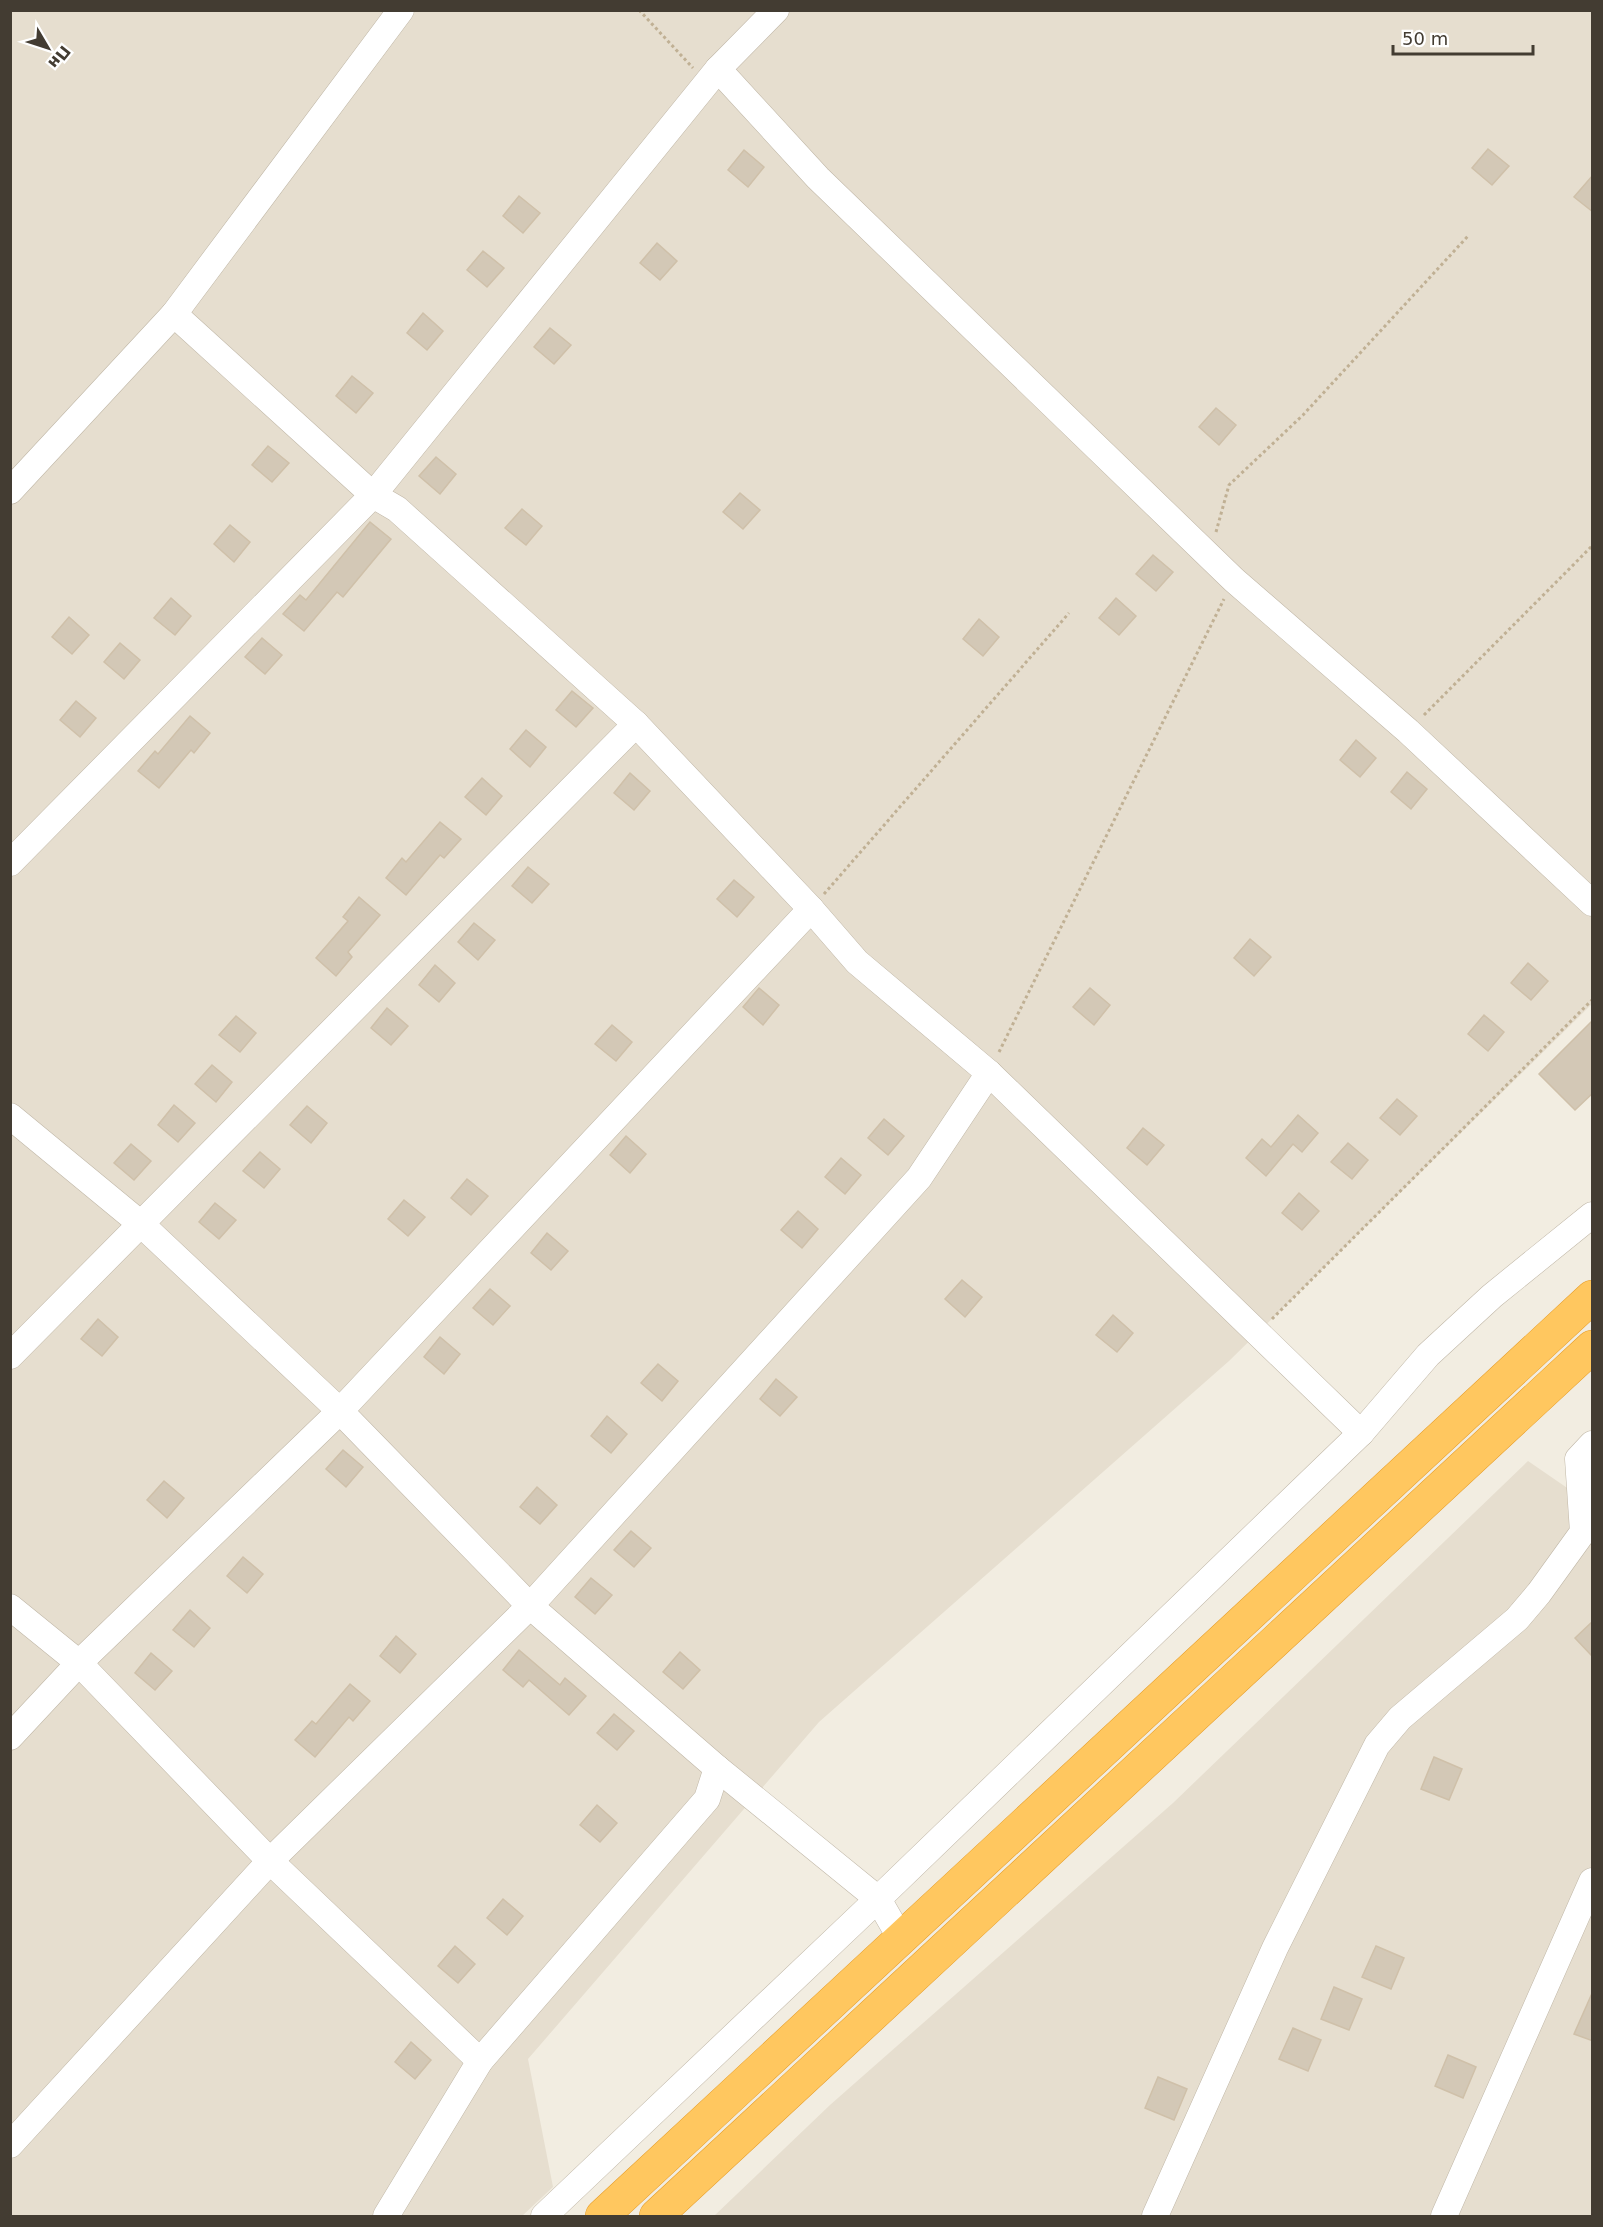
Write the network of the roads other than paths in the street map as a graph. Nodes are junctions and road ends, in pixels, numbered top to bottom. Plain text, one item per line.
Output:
1 (401, 10) edge
2 (776, 10) edge
3 (712, 76) junction
4 (174, 314) junction
5 (10, 491) edge
6 (373, 495) junction
7 (636, 724) junction
8 (10, 863) edge
9 (1593, 903) edge
10 (811, 909) junction
11 (989, 1073) junction
12 (10, 1116) edge
13 (1593, 1215) edge
14 (141, 1224) junction
15 (1593, 1297) edge
16 (1593, 1347) edge
17 (10, 1356) edge
18 (340, 1411) junction
19 (1361, 1433) junction
20 (1593, 1444) edge
21 (1588, 1534) edge
22 (530, 1606) junction
23 (10, 1607) edge
24 (79, 1663) junction
25 (10, 1737) edge
26 (717, 1768) junction
27 (270, 1861) junction
28 (1593, 1881) edge
29 (878, 1899) junction
30 (901, 1939) junction
31 (480, 2061) junction
32 (10, 2145) edge
33 (386, 2217) edge
34 (544, 2217) edge
35 (602, 2217) edge
36 (656, 2217) edge
37 (1155, 2217) edge
38 (1444, 2217) edge

1 - 4 street
2 - 3 street
3 - 6 street
3 - 9 street
4 - 5 street
4 - 6 street
6 - 7 street
6 - 8 street
7 - 10 street
7 - 14 street
10 - 11 street
10 - 18 street
11 - 19 street
11 - 22 street
12 - 14 street
13 - 19 street
14 - 17 street
14 - 18 street
15 - 30 highway
16 - 36 highway
18 - 22 street
18 - 24 street
19 - 29 street
20 - 21 street
21 - 37 street
22 - 26 street
22 - 27 street
23 - 24 street
24 - 25 street
24 - 27 street
26 - 29 street
26 - 31 street
27 - 31 street
27 - 32 street
28 - 38 street
29 - 30 street
29 - 34 street
30 - 35 highway
31 - 33 street

